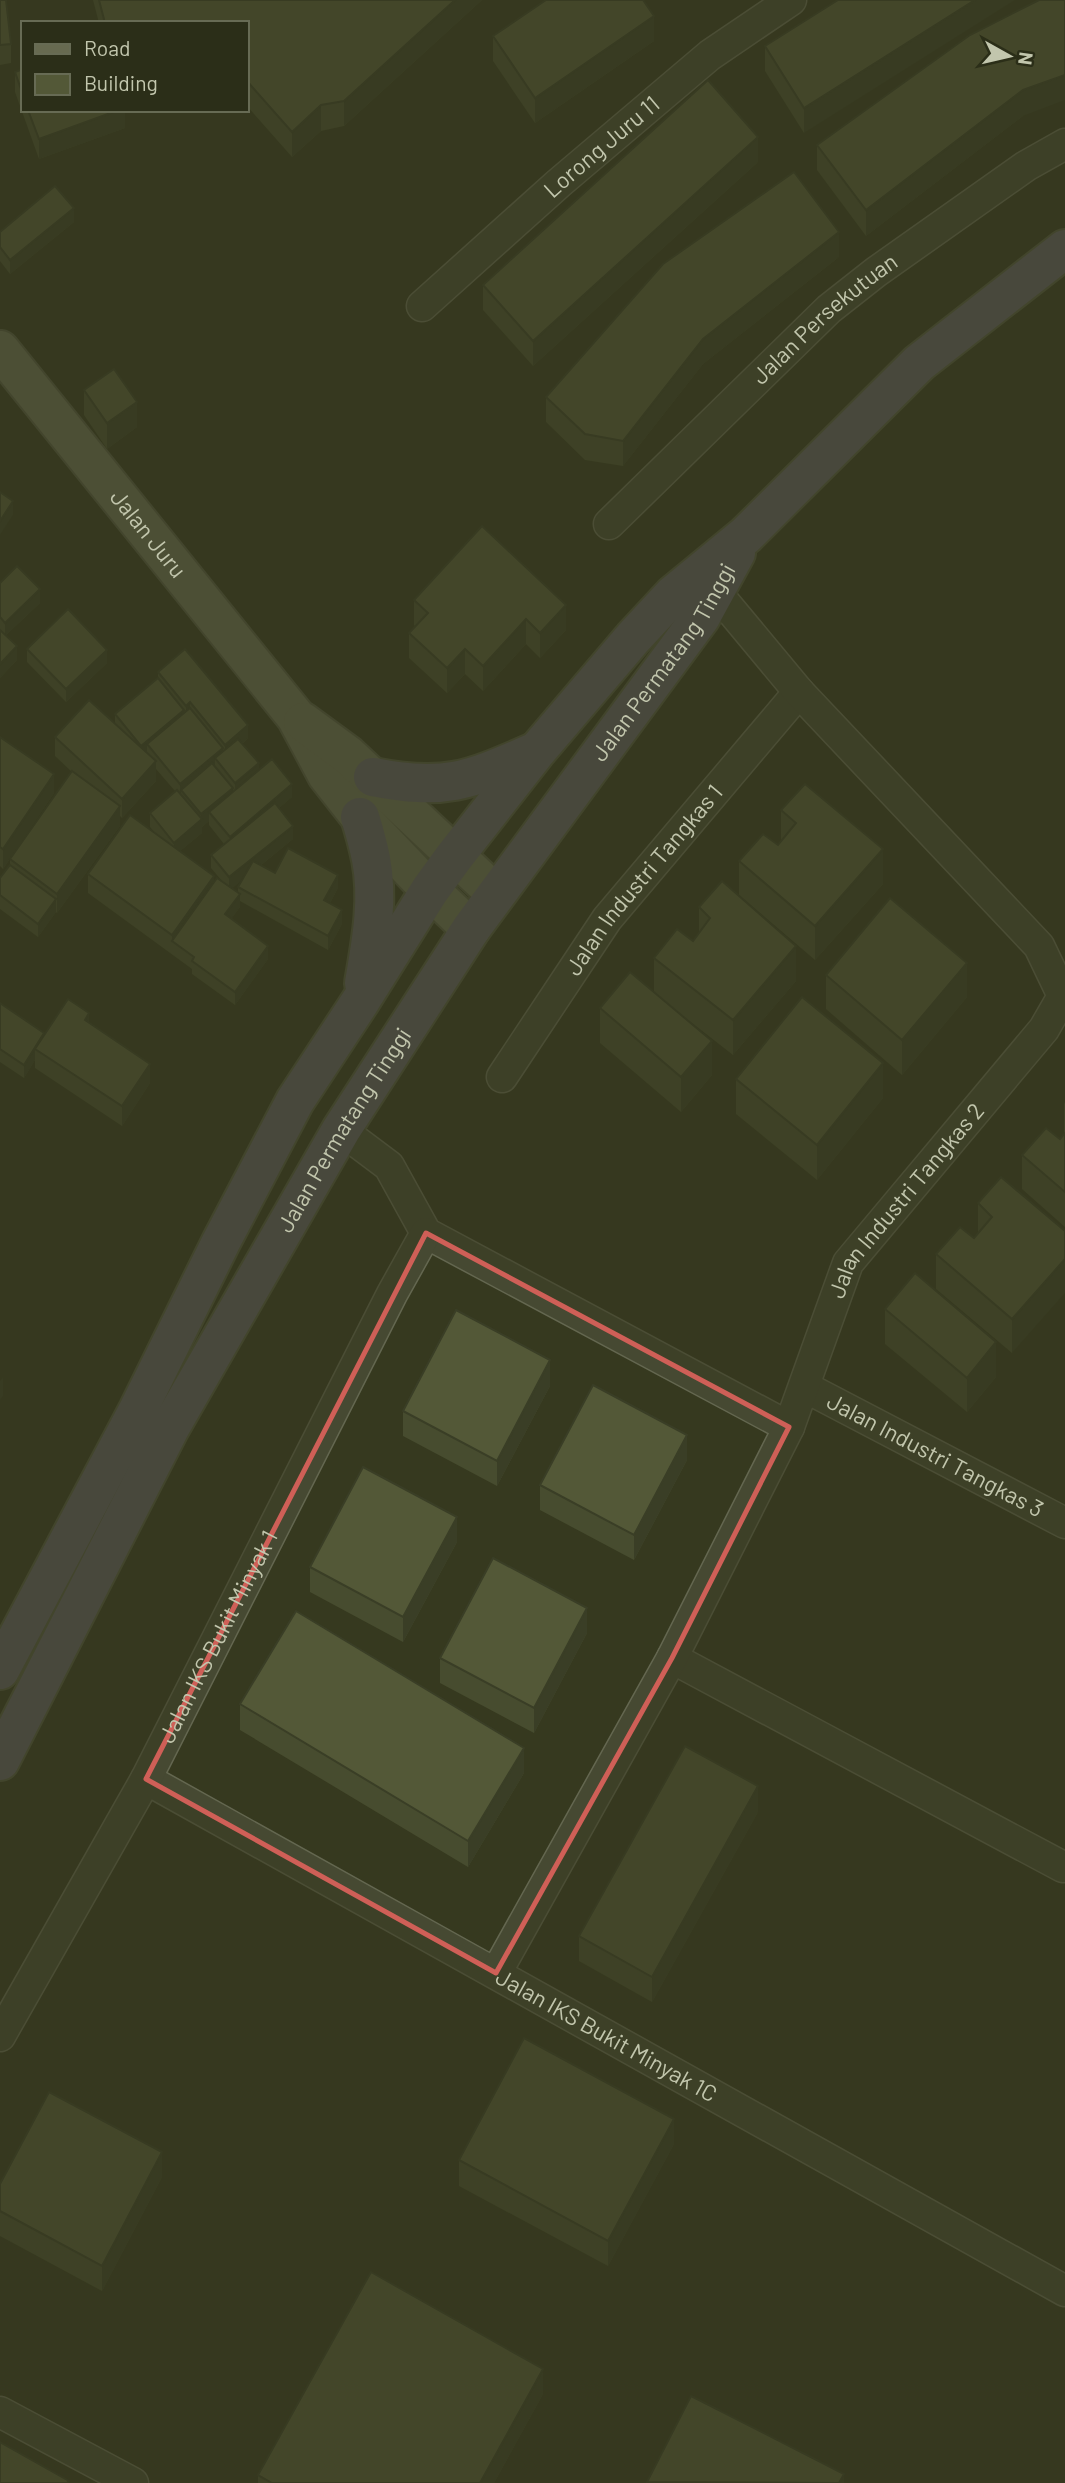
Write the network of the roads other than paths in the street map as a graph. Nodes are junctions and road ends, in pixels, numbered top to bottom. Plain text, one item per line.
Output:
1 (791, 0) edge
2 (1065, 144) edge
3 (1065, 249) edge
4 (422, 306) dead end
5 (0, 350) edge
6 (609, 524) dead end
7 (746, 535) junction
8 (715, 591) junction
9 (799, 692) junction
10 (296, 717) junction
11 (536, 752) junction
12 (373, 777) junction
13 (360, 817) junction
14 (454, 857) junction
15 (430, 890) junction
16 (496, 894) junction
17 (471, 929) junction
18 (1063, 996) edge
19 (360, 1002) junction
20 (502, 1077) dead end
21 (341, 1129) junction
22 (426, 1233) junction
23 (804, 1387) junction
24 (789, 1427) junction
25 (1065, 1523) edge
26 (672, 1658) junction
27 (0, 1670) edge
28 (0, 1761) edge
29 (146, 1779) junction
30 (1063, 1867) edge
31 (496, 1973) junction
32 (0, 2036) edge
33 (1065, 2291) edge
34 (0, 2412) edge
35 (133, 2483) edge

1 - 4 street, Lorong Juru 11
2 - 6 street, Jalan Persekutuan
3 - 7 highway, Jalan Permatang Tinggi
5 - 10 main road, Jalan Juru
7 - 8 highway, Jalan Permatang Tinggi
7 - 11 highway, Jalan Permatang Tinggi
8 - 9 street
8 - 16 highway, Jalan Permatang Tinggi
9 - 18 street
9 - 20 street, Jalan Industri Tangkas 1
10 - 12 main road, Jalan Juru
10 - 13 main road, Jalan Juru
11 - 12 highway
11 - 14 highway, Jalan Permatang Tinggi
12 - 14 main road, Jalan Juru
13 - 15 main road, Jalan Juru
13 - 19 highway
14 - 15 highway, Jalan Permatang Tinggi
14 - 16 main road, Jalan Juru
15 - 17 main road, Jalan Juru
15 - 19 highway, Jalan Permatang Tinggi
16 - 17 highway, Jalan Permatang Tinggi
17 - 21 highway, Jalan Permatang Tinggi
18 - 23 street, Jalan Industri Tangkas 2
19 - 27 highway, Jalan Permatang Tinggi
21 - 22 street
21 - 28 highway, Jalan Permatang Tinggi
22 - 24 street
22 - 29 street, Jalan IKS Bukit Minyak 1
23 - 24 street, Jalan Industri Tangkas 2
23 - 25 street, Jalan Industri Tangkas 3
24 - 26 street, Jalan Industri Tangkas 2
26 - 30 street
26 - 31 street, Jalan Industri Tangkas 2
29 - 31 street, Jalan IKS Bukit Minyak 1C
29 - 32 street, Jalan IKS Bukit Minyak 1
31 - 33 street, Jalan IKS Bukit Minyak 1C
34 - 35 street

